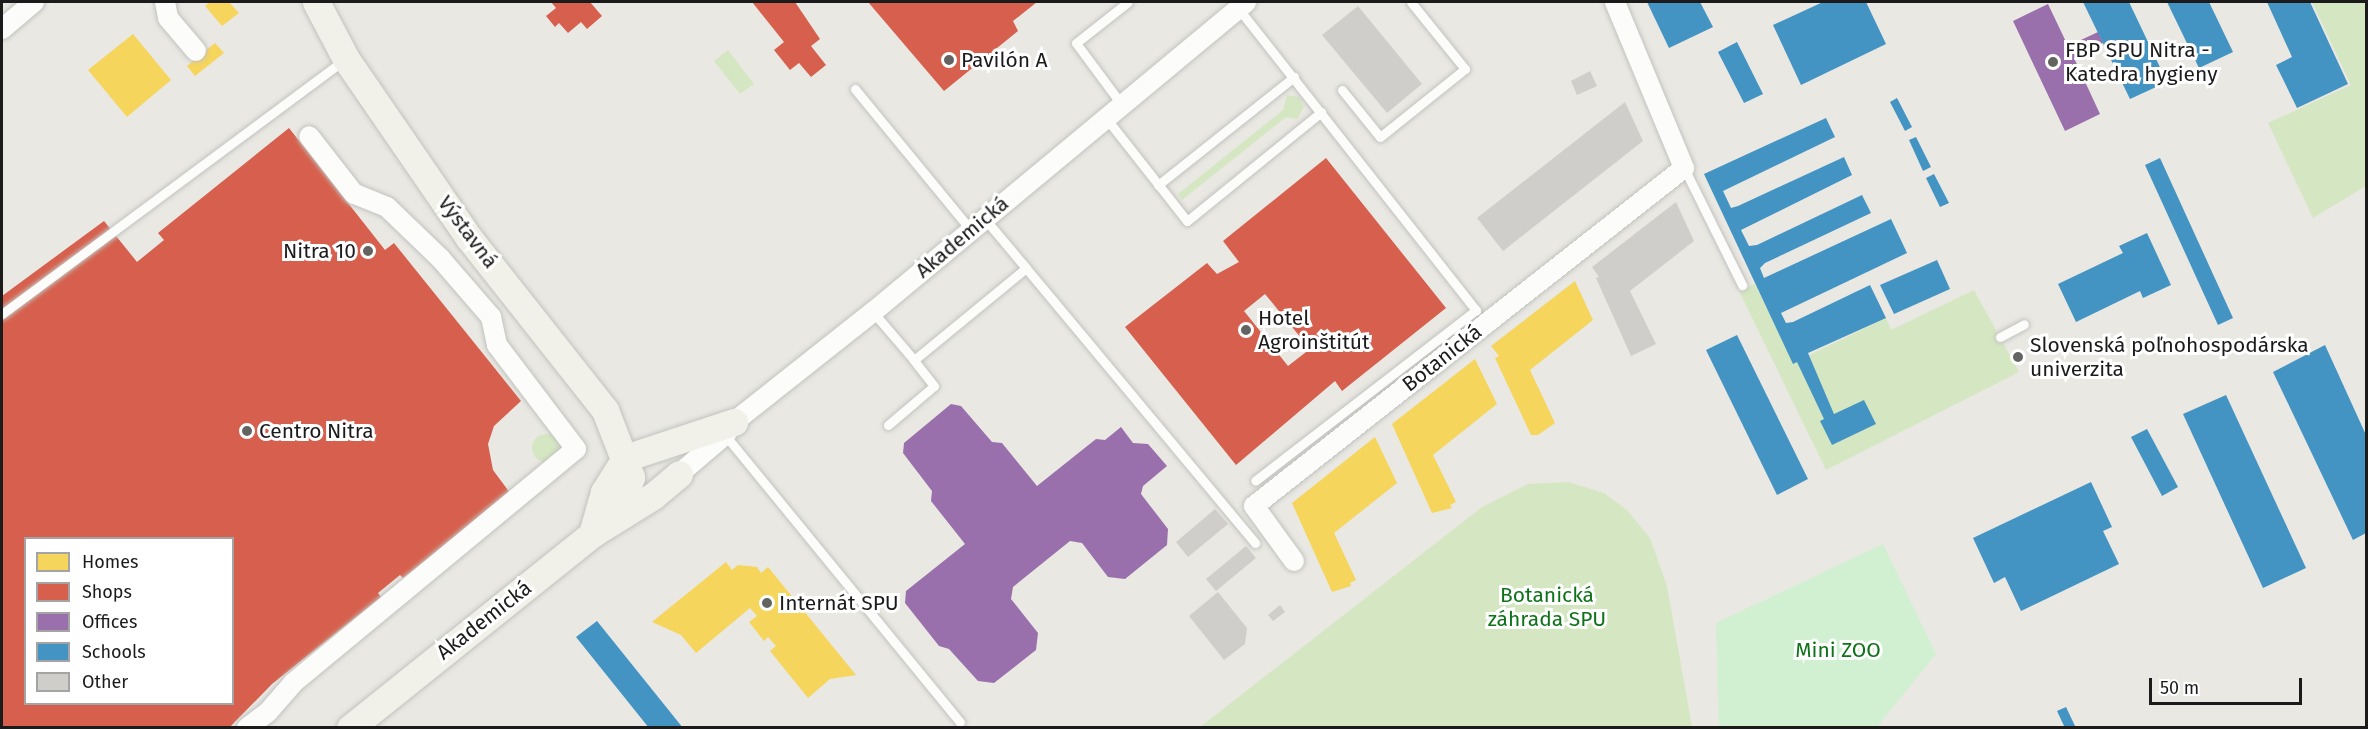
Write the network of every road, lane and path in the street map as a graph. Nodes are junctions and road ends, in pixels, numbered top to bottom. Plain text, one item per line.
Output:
1 (34, 2) edge
2 (165, 2) edge
3 (316, 2) edge
4 (1128, 2) edge
5 (1411, 2) edge
6 (1615, 2) edge
7 (1242, 5) edge
8 (2, 29) edge
9 (196, 51) dead end
10 (346, 59) junction
11 (1294, 77) junction
12 (855, 88) dead end
13 (1342, 90) dead end
14 (1122, 105) junction
15 (1321, 112) junction
16 (1106, 118) junction
17 (309, 136) dead end
18 (1684, 168) junction
19 (1158, 185) junction
20 (977, 224) junction
21 (1026, 268) junction
22 (1742, 285) dead end
23 (873, 312) junction
24 (2, 314) edge
25 (2024, 324) dead end
26 (2000, 337) dead end
27 (914, 360) junction
28 (612, 422) junction
29 (888, 425) dead end
30 (729, 429) junction
31 (669, 442) junction
32 (625, 458) junction
33 (679, 474) junction
34 (1255, 481) dead end
35 (619, 514) junction
36 (592, 534) junction
37 (1255, 543) dead end
38 (1294, 561) dead end
39 (960, 722) dead end
40 (247, 728) edge
41 (350, 728) edge

1 - 8 street
2 - 9 street
3 - 10 street, Výstavná
4 - 14 lane
5 - 13 lane
6 - 18 street
7 - 11 lane
7 - 14 street, Akademická
10 - 24 lane
10 - 28 street, Výstavná
11 - 15 lane
11 - 19 lane
12 - 20 lane
14 - 16 street, Akademická
15 - 19 lane
15 - 34 lane
16 - 19 lane
16 - 20 street, Akademická
17 - 40 street
18 - 22 lane
18 - 38 street, Botanická
20 - 21 lane
20 - 23 street, Akademická
21 - 27 lane
21 - 37 lane
23 - 27 lane
23 - 30 street, Akademická
25 - 26 lane
27 - 29 lane
28 - 31 street
28 - 32 street, Výstavná
30 - 31 street
30 - 33 street, Akademická
30 - 39 lane
31 - 32 street
32 - 33 street
32 - 35 street, Výstavná
32 - 36 street
33 - 35 street, Akademická
35 - 36 street, Akademická
36 - 41 street, Akademická

